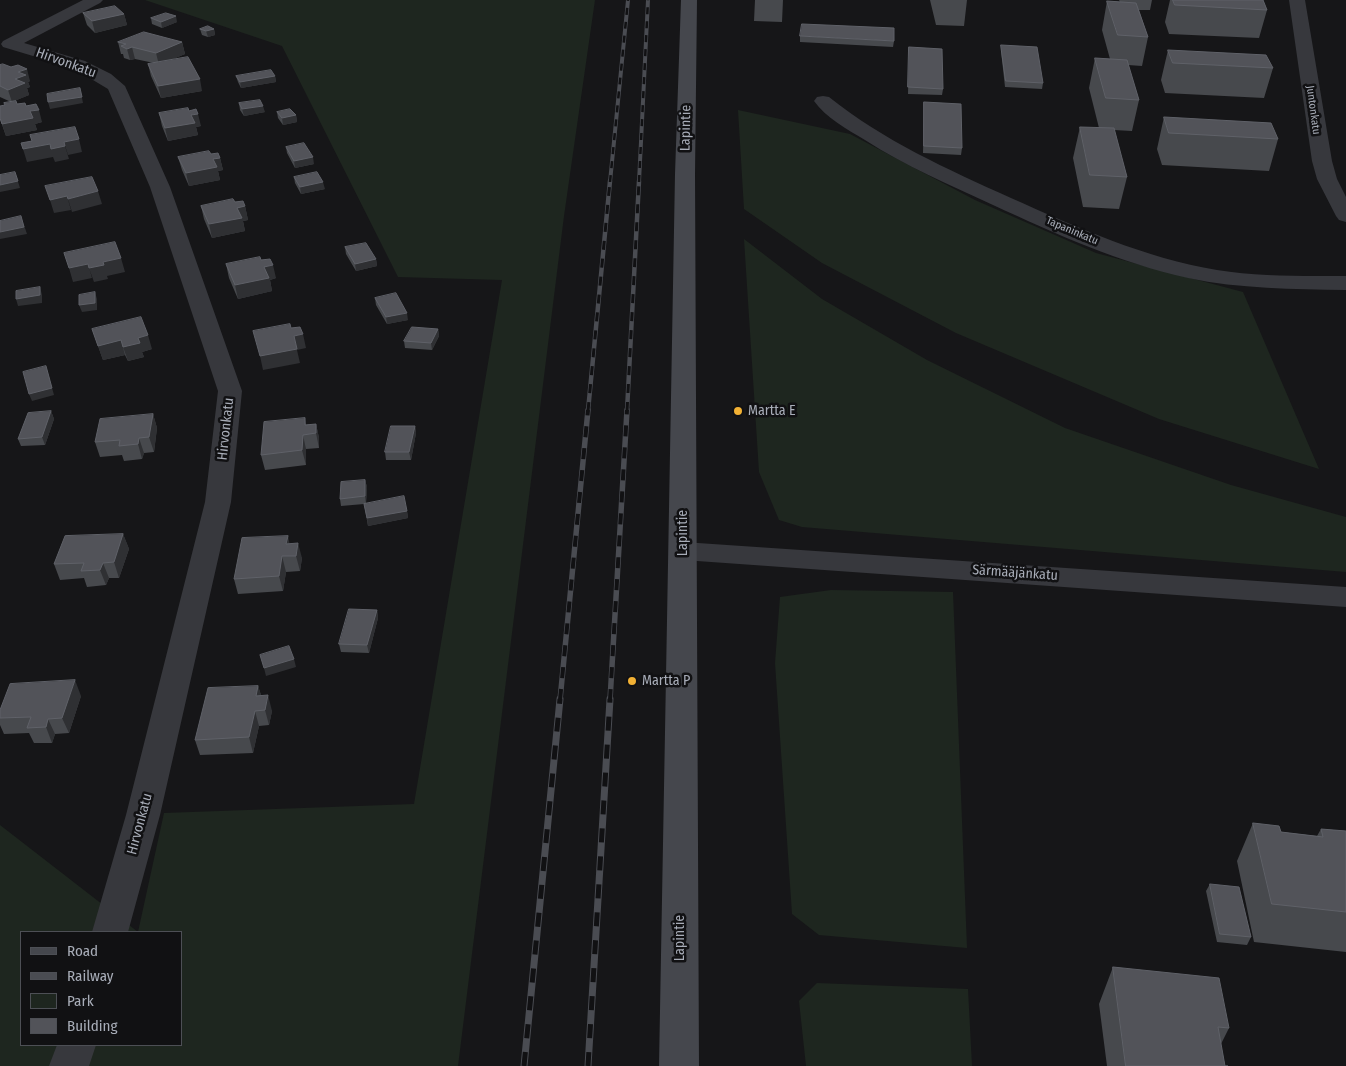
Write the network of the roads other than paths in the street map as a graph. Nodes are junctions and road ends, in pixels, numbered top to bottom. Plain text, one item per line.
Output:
1 (95, 0) edge
2 (689, 0) edge
3 (1297, 0) edge
4 (4, 46) edge
5 (823, 101) dead end
6 (1346, 216) edge
7 (1346, 283) edge
8 (683, 551) junction
9 (1346, 597) edge
10 (110, 931) edge
11 (76, 1046) edge
12 (69, 1066) edge
13 (679, 1066) edge

1 - 4 street, Hirvonkatu
2 - 8 main road, Lapintie
3 - 6 street, Juntonkatu
4 - 10 street, Hirvonkatu
5 - 7 street, Tapaninkatu
8 - 9 street, Särmääjänkatu
8 - 13 main road, Lapintie
11 - 12 street

